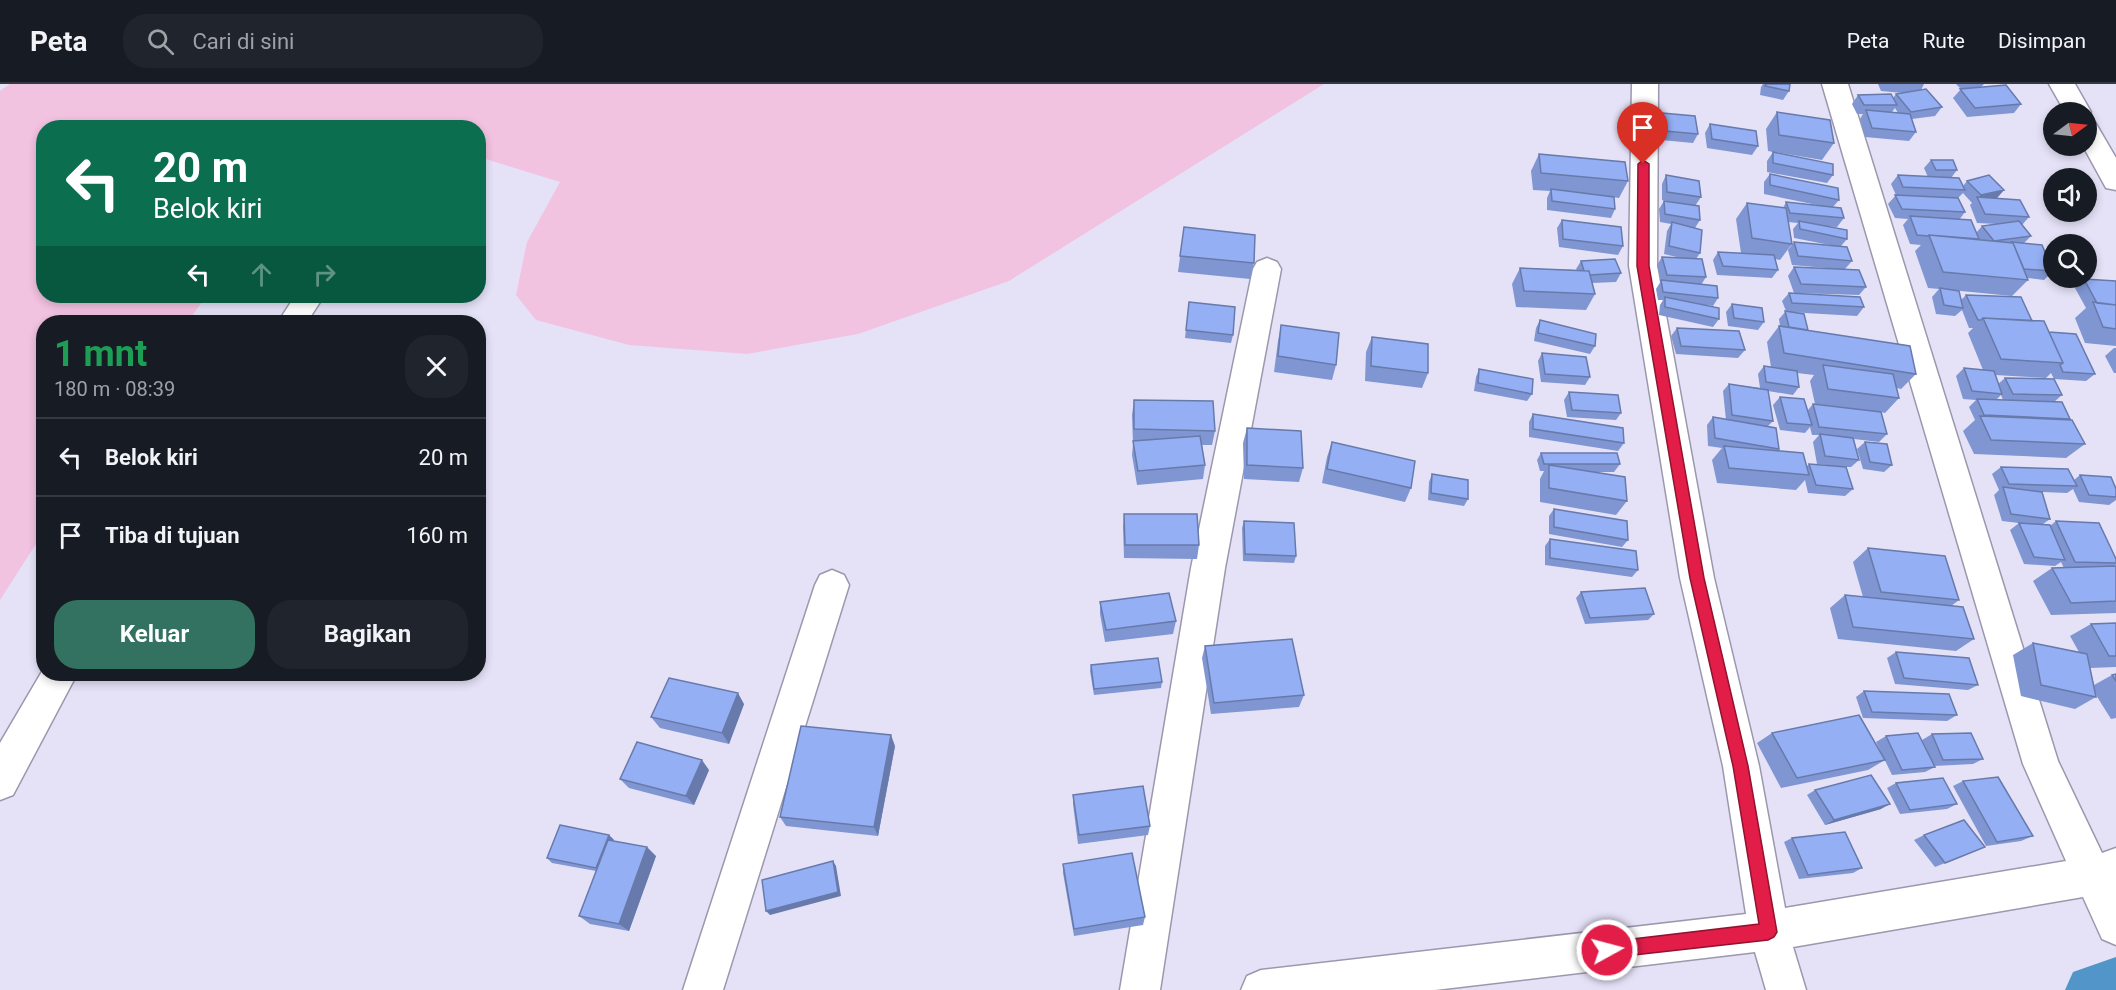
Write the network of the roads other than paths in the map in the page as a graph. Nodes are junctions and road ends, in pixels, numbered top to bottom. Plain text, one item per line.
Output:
1 (1646, 84) edge
2 (1835, 84) edge
3 (2062, 84) edge
4 (2072, 102) edge
5 (2097, 147) edge
6 (2116, 181) edge
7 (1267, 269) dead end
8 (832, 585) dead end
9 (55, 681) edge
10 (0, 782) edge
11 (2104, 871) edge
12 (2116, 925) edge
13 (1768, 932) junction
14 (1784, 985) edge
15 (703, 990) edge
16 (1140, 990) edge
17 (1261, 990) edge

1 - 13 street
2 - 11 street
3 - 4 street
5 - 6 street
7 - 16 street
8 - 15 street
9 - 10 street
11 - 12 street
11 - 13 street
13 - 14 street
13 - 17 street

